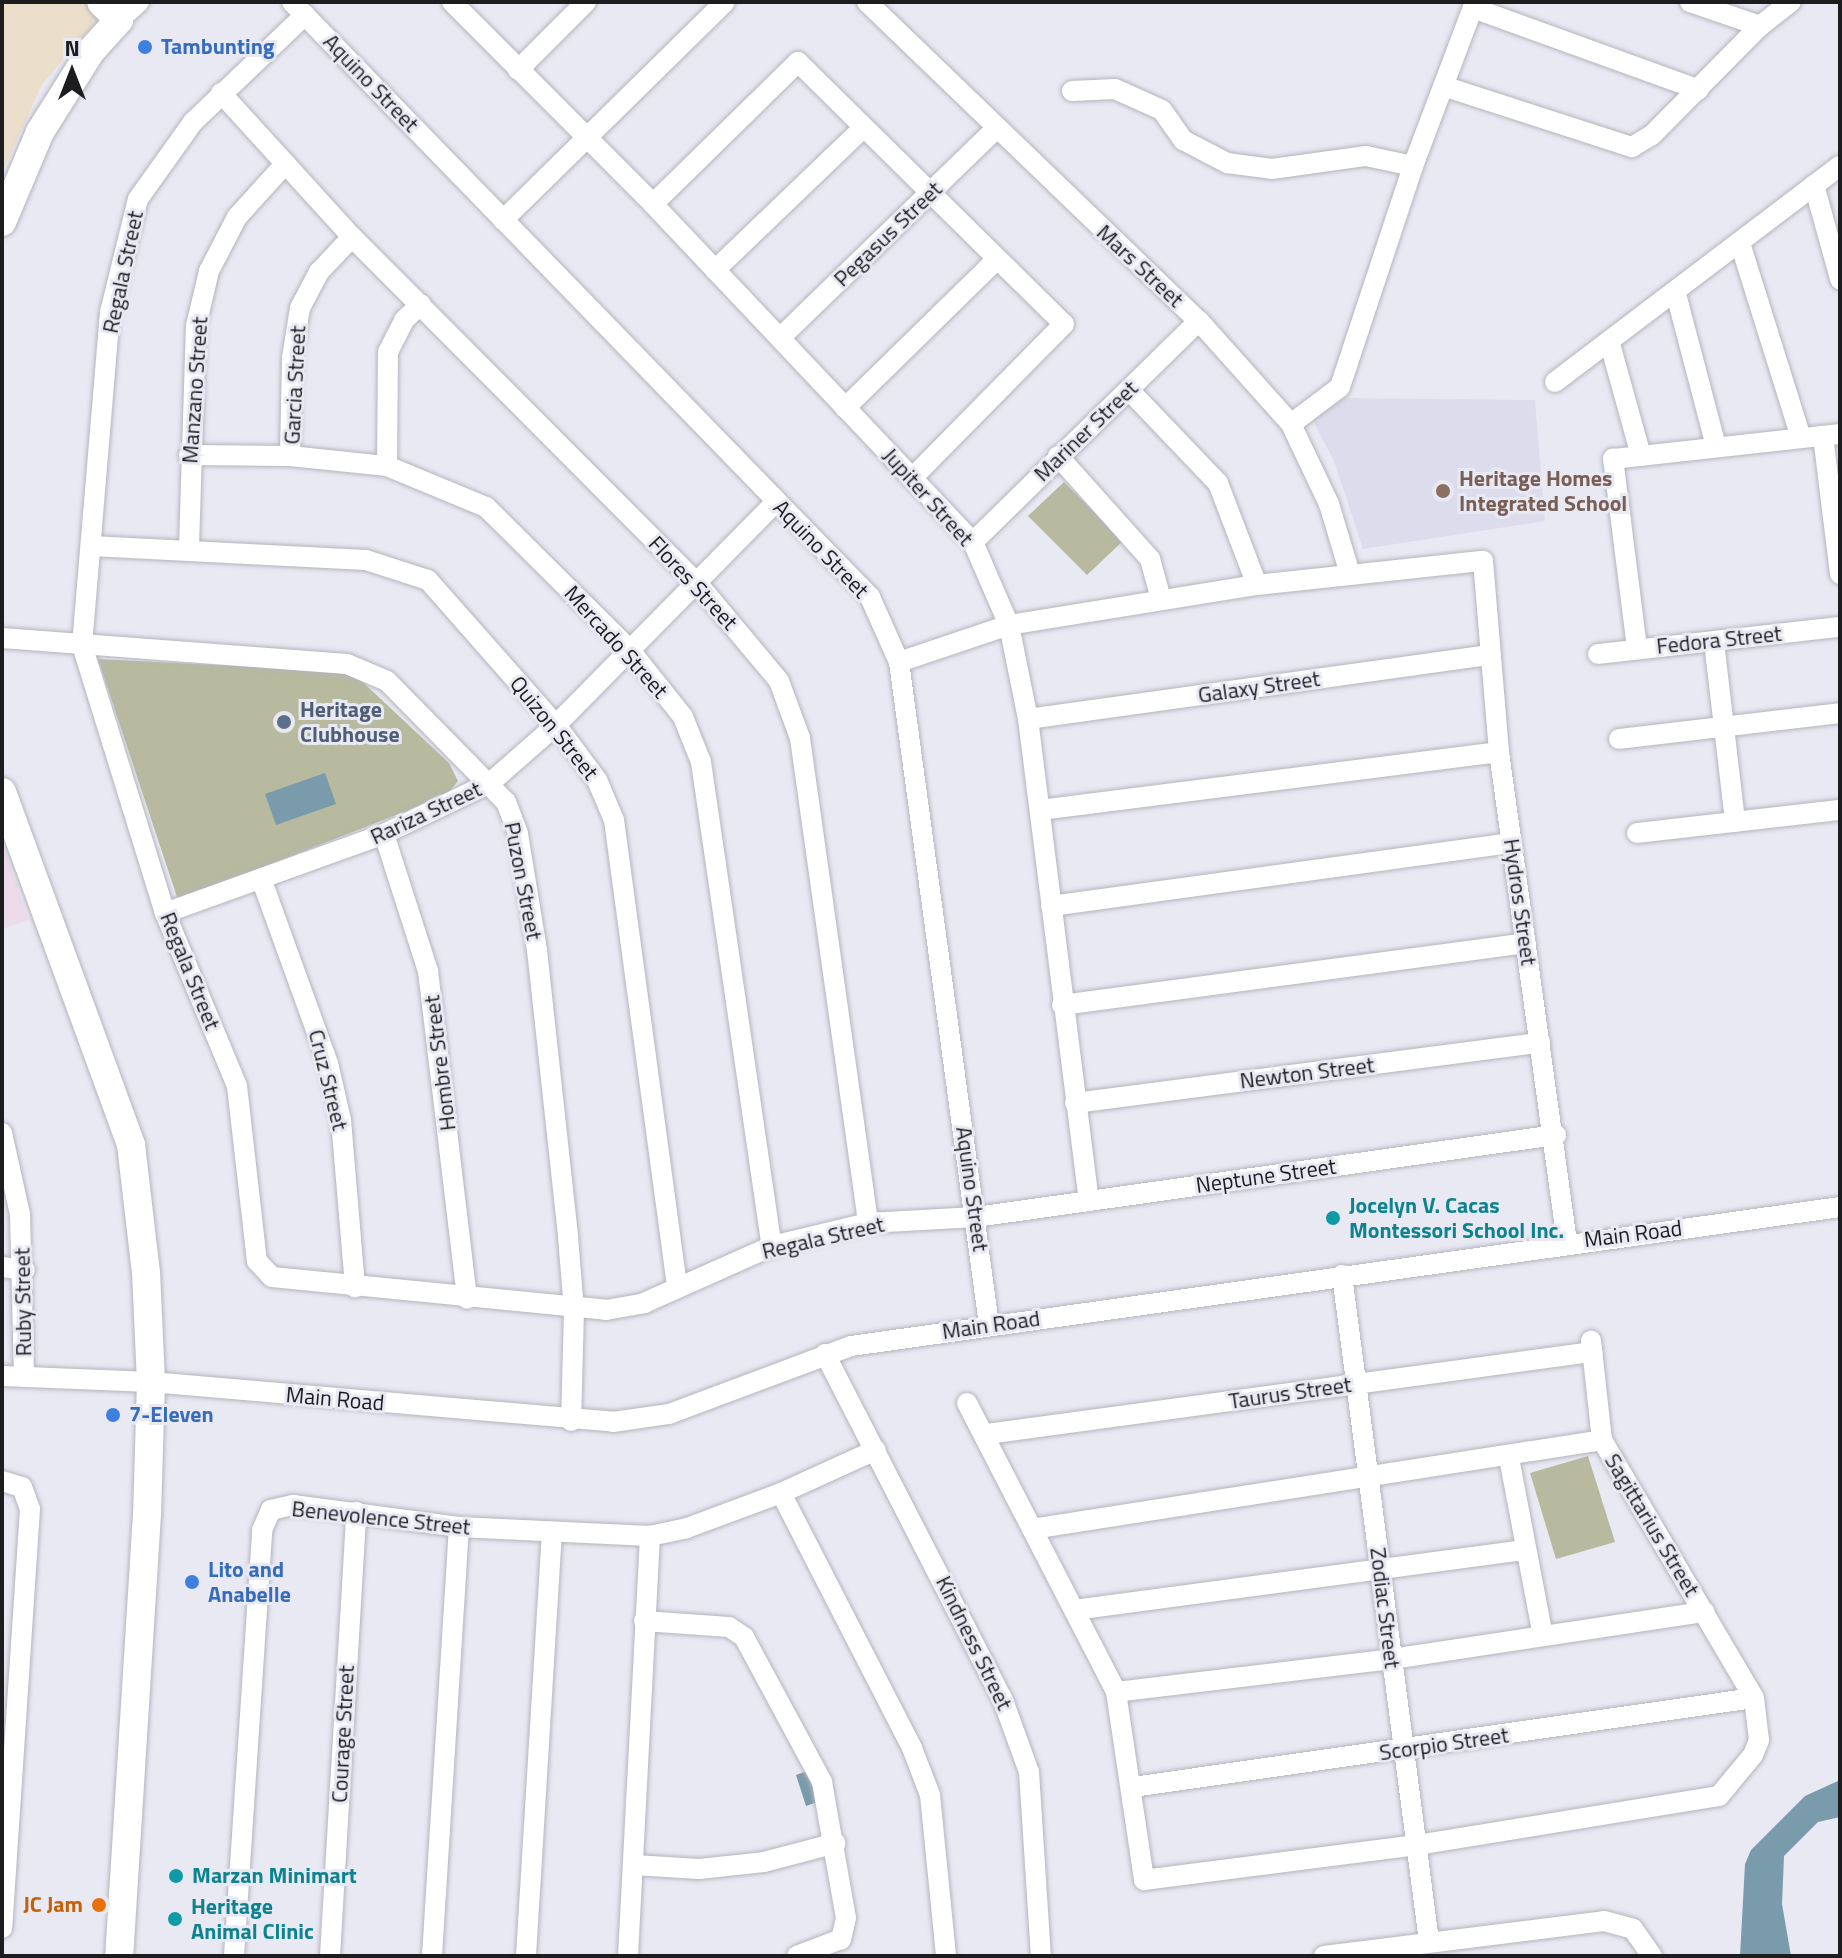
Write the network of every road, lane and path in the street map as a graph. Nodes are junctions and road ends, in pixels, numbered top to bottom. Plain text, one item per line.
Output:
1 (452, 2) edge
2 (586, 2) edge
3 (725, 2) edge
4 (867, 2) edge
5 (1690, 2) edge
6 (1791, 2) edge
7 (1474, 5) edge
8 (120, 8) edge
9 (299, 9) edge
10 (1760, 26) junction
11 (518, 70) junction
12 (1443, 86) junction
13 (1699, 90) junction
14 (1072, 91) dead end
15 (221, 93) junction
16 (863, 128) junction
17 (996, 129) junction
18 (586, 140) junction
19 (285, 164) junction
20 (1413, 166) junction
21 (1840, 166) edge
22 (1814, 185) junction
23 (931, 194) junction
24 (653, 204) junction
25 (503, 220) junction
26 (2, 222) edge
27 (352, 237) junction
28 (1740, 243) junction
29 (996, 260) junction
30 (715, 270) junction
31 (1840, 279) edge
32 (1676, 294) junction
33 (421, 304) junction
34 (1199, 321) junction
35 (780, 338) junction
36 (1610, 344) junction
37 (1555, 382) dead end
38 (1129, 390) junction
39 (845, 408) junction
40 (1291, 424) junction
41 (1832, 435) edge
42 (1801, 438) junction
43 (1716, 447) junction
44 (189, 455) junction
45 (290, 456) junction
46 (1058, 456) junction
47 (1641, 456) junction
48 (387, 466) junction
49 (912, 478) junction
50 (776, 502) junction
51 (973, 542) junction
52 (91, 546) junction
53 (189, 547) junction
54 (1350, 574) junction
55 (1840, 574) edge
56 (698, 584) junction
57 (1257, 585) junction
58 (1161, 599) junction
59 (1009, 625) junction
60 (1840, 627) edge
61 (2, 638) edge
62 (1714, 642) junction
63 (82, 645) junction
64 (1637, 648) junction
65 (629, 649) junction
66 (1598, 654) dead end
67 (1490, 655) junction
68 (899, 662) junction
69 (1840, 713) edge
70 (1028, 719) junction
71 (556, 725) junction
72 (1724, 726) junction
73 (1619, 739) dead end
74 (1499, 752) junction
75 (490, 783) junction
76 (2, 792) edge
77 (1040, 810) junction
78 (1840, 810) edge
79 (1735, 822) junction
80 (1637, 833) dead end
81 (384, 834) junction
82 (10, 842) edge
83 (1512, 843) junction
84 (262, 881) junction
85 (1051, 906) junction
86 (165, 913) junction
87 (1526, 943) junction
88 (1062, 1005) junction
89 (1540, 1043) junction
90 (1075, 1103) junction
91 (2, 1133) edge
92 (1556, 1135) junction
93 (1089, 1201) junction
94 (1840, 1207) edge
95 (976, 1217) junction
96 (868, 1223) junction
97 (1567, 1242) junction
98 (772, 1246) junction
99 (2, 1267) edge
100 (25, 1270) junction
101 (1342, 1275) junction
102 (355, 1287) junction
103 (677, 1288) junction
104 (467, 1299) junction
105 (574, 1310) junction
106 (989, 1325) junction
107 (1592, 1346) joint
108 (825, 1354) junction
109 (2, 1376) edge
110 (24, 1377) junction
111 (151, 1382) junction
112 (1355, 1384) junction
113 (967, 1403) dead end
114 (571, 1421) junction
115 (987, 1434) junction
116 (1602, 1440) junction
117 (876, 1450) junction
118 (1509, 1458) junction
119 (1368, 1477) junction
120 (2, 1481) edge
121 (781, 1493) junction
122 (356, 1512) junction
123 (459, 1527) junction
124 (1032, 1529) junction
125 (552, 1533) junction
126 (650, 1536) junction
127 (1525, 1550) junction
128 (1381, 1569) junction
129 (1074, 1610) junction
130 (1704, 1612) junction
131 (644, 1621) junction
132 (1543, 1636) junction
133 (1392, 1659) junction
134 (1116, 1692) junction
135 (1754, 1698) junction
136 (1405, 1750) junction
137 (1133, 1787) junction
138 (836, 1843) junction
139 (1417, 1845) junction
140 (634, 1865) junction
141 (2, 1928) edge
142 (1429, 1941) junction
143 (119, 1956) edge
144 (234, 1956) edge
145 (330, 1956) edge
146 (432, 1956) edge
147 (526, 1956) edge
148 (628, 1956) edge
149 (797, 1956) edge
150 (946, 1956) edge
151 (1041, 1956) edge
152 (1324, 1956) edge
153 (1652, 1956) edge

1 - 11 street, Jupiter Street
2 - 11 street
3 - 18 street
4 - 17 street, Mars Street
5 - 10 street
6 - 10 street
7 - 12 street
7 - 13 street
8 - 26 main road
9 - 15 street, Regala Street
9 - 25 street, Aquino Street
10 - 13 street
11 - 18 street, Jupiter Street
12 - 13 street
12 - 20 street
14 - 20 street
15 - 19 street, Flores Street
15 - 52 street, Regala Street
16 - 23 street
16 - 24 street
16 - 30 street
17 - 23 street, Pegasus Street
17 - 34 street, Mars Street
18 - 24 street, Jupiter Street
18 - 25 street
19 - 27 street, Flores Street
19 - 44 street, Manzano Street
20 - 40 street
21 - 22 street
22 - 28 street
22 - 31 street
23 - 29 street
23 - 35 street, Pegasus Street
24 - 30 street, Jupiter Street
25 - 50 street, Aquino Street
27 - 33 street, Flores Street
27 - 45 street, Garcia Street
28 - 32 street
28 - 42 street
29 - 39 street
29 - 49 street
30 - 35 street, Jupiter Street
32 - 36 street
32 - 43 street
33 - 48 street
33 - 56 street, Flores Street
34 - 38 street, Mariner Street
34 - 40 street, Mars Street
35 - 39 street, Jupiter Street
36 - 37 street
36 - 47 street
38 - 46 street, Mariner Street
38 - 57 street
39 - 49 street, Jupiter Street
40 - 54 street, Mars Street
41 - 42 street
41 - 55 street
42 - 43 street
43 - 47 street
44 - 45 street, Mercado Street
44 - 53 street, Manzano Street
45 - 48 street, Mercado Street
46 - 51 street, Mariner Street
46 - 58 street
47 - 64 street
48 - 65 street, Mercado Street
49 - 51 street, Jupiter Street
50 - 56 street, Rariza Street
50 - 68 street, Aquino Street
51 - 59 street, Jupiter Street
52 - 53 street, Quizon Street
52 - 63 street, Regala Street
53 - 71 street, Quizon Street
54 - 57 street
54 - 67 street, Hydros Street
56 - 65 street, Rariza Street
56 - 96 street, Flores Street
57 - 58 street
58 - 59 street
59 - 68 street
59 - 70 street, Jupiter Street
60 - 62 street, Fedora Street
61 - 63 street, Puzon Street
62 - 64 street, Fedora Street
62 - 72 street
63 - 75 street, Puzon Street
63 - 86 street, Regala Street
64 - 66 street, Fedora Street
65 - 71 street, Rariza Street
65 - 98 street, Mercado Street
67 - 70 street, Galaxy Street
67 - 74 street, Hydros Street
68 - 95 street, Aquino Street
69 - 72 street
70 - 77 street, Jupiter Street
71 - 75 street, Rariza Street
71 - 103 street, Quizon Street
72 - 73 street
72 - 79 street
74 - 77 street
74 - 83 street, Hydros Street
75 - 81 street, Rariza Street
75 - 105 street, Puzon Street
76 - 82 main road
77 - 85 street, Jupiter Street
78 - 79 street
79 - 80 street
81 - 84 street, Rariza Street
81 - 104 street, Hombre Street
82 - 111 main road
83 - 85 street
83 - 87 street, Hydros Street
84 - 86 street, Rariza Street
84 - 102 street, Cruz Street
85 - 88 street, Jupiter Street
86 - 102 street, Regala Street
87 - 88 street
87 - 89 street, Hydros Street
88 - 90 street, Jupiter Street
89 - 90 street, Newton Street
89 - 92 street, Hydros Street
90 - 93 street, Jupiter Street
91 - 100 street, Ruby Street
92 - 93 street, Neptune Street
92 - 97 street, Hydros Street
93 - 95 street, Neptune Street
94 - 97 street, Main Road
95 - 96 street, Regala Street
95 - 106 street, Aquino Street
96 - 98 street, Regala Street
97 - 101 street, Main Road
98 - 103 street, Regala Street
99 - 100 street
100 - 110 street, Ruby Street
101 - 106 street, Main Road
101 - 112 street, Zodiac Street
102 - 104 street, Regala Street
103 - 105 street, Regala Street
104 - 105 street, Regala Street
105 - 114 street, Puzon Street
106 - 108 street, Main Road
107 - 112 street, Taurus Street
107 - 116 street, Sagittarius Street
108 - 114 street, Main Road
108 - 117 street, Kindness Street
109 - 110 street, Main Road
110 - 111 street, Main Road
111 - 114 street, Main Road
111 - 143 main road
112 - 115 street, Taurus Street
112 - 119 street, Zodiac Street
113 - 115 street
115 - 124 street
116 - 118 street
116 - 130 street, Sagittarius Street
117 - 121 street, Benevolence Street
117 - 151 street, Kindness Street
118 - 119 street
118 - 127 street
119 - 124 street
119 - 128 street, Zodiac Street
120 - 141 street
121 - 126 street, Benevolence Street
121 - 150 street
122 - 123 street, Benevolence Street
122 - 144 street, Benevolence Street
122 - 145 street, Courage Street
123 - 125 street, Benevolence Street
123 - 146 street
124 - 129 street
125 - 126 street, Benevolence Street
125 - 147 street
126 - 131 street
127 - 128 street
127 - 132 street
128 - 129 street
128 - 133 street, Zodiac Street
129 - 134 street
130 - 132 street
130 - 135 street, Sagittarius Street
131 - 138 street
131 - 140 street
132 - 133 street
133 - 134 street
133 - 136 street, Zodiac Street
134 - 137 street
135 - 136 street, Scorpio Street
135 - 139 street
136 - 137 street, Scorpio Street
136 - 139 street, Zodiac Street
137 - 139 street
138 - 140 street
138 - 149 street
139 - 142 street, Zodiac Street
140 - 148 street
142 - 152 street
142 - 153 street

